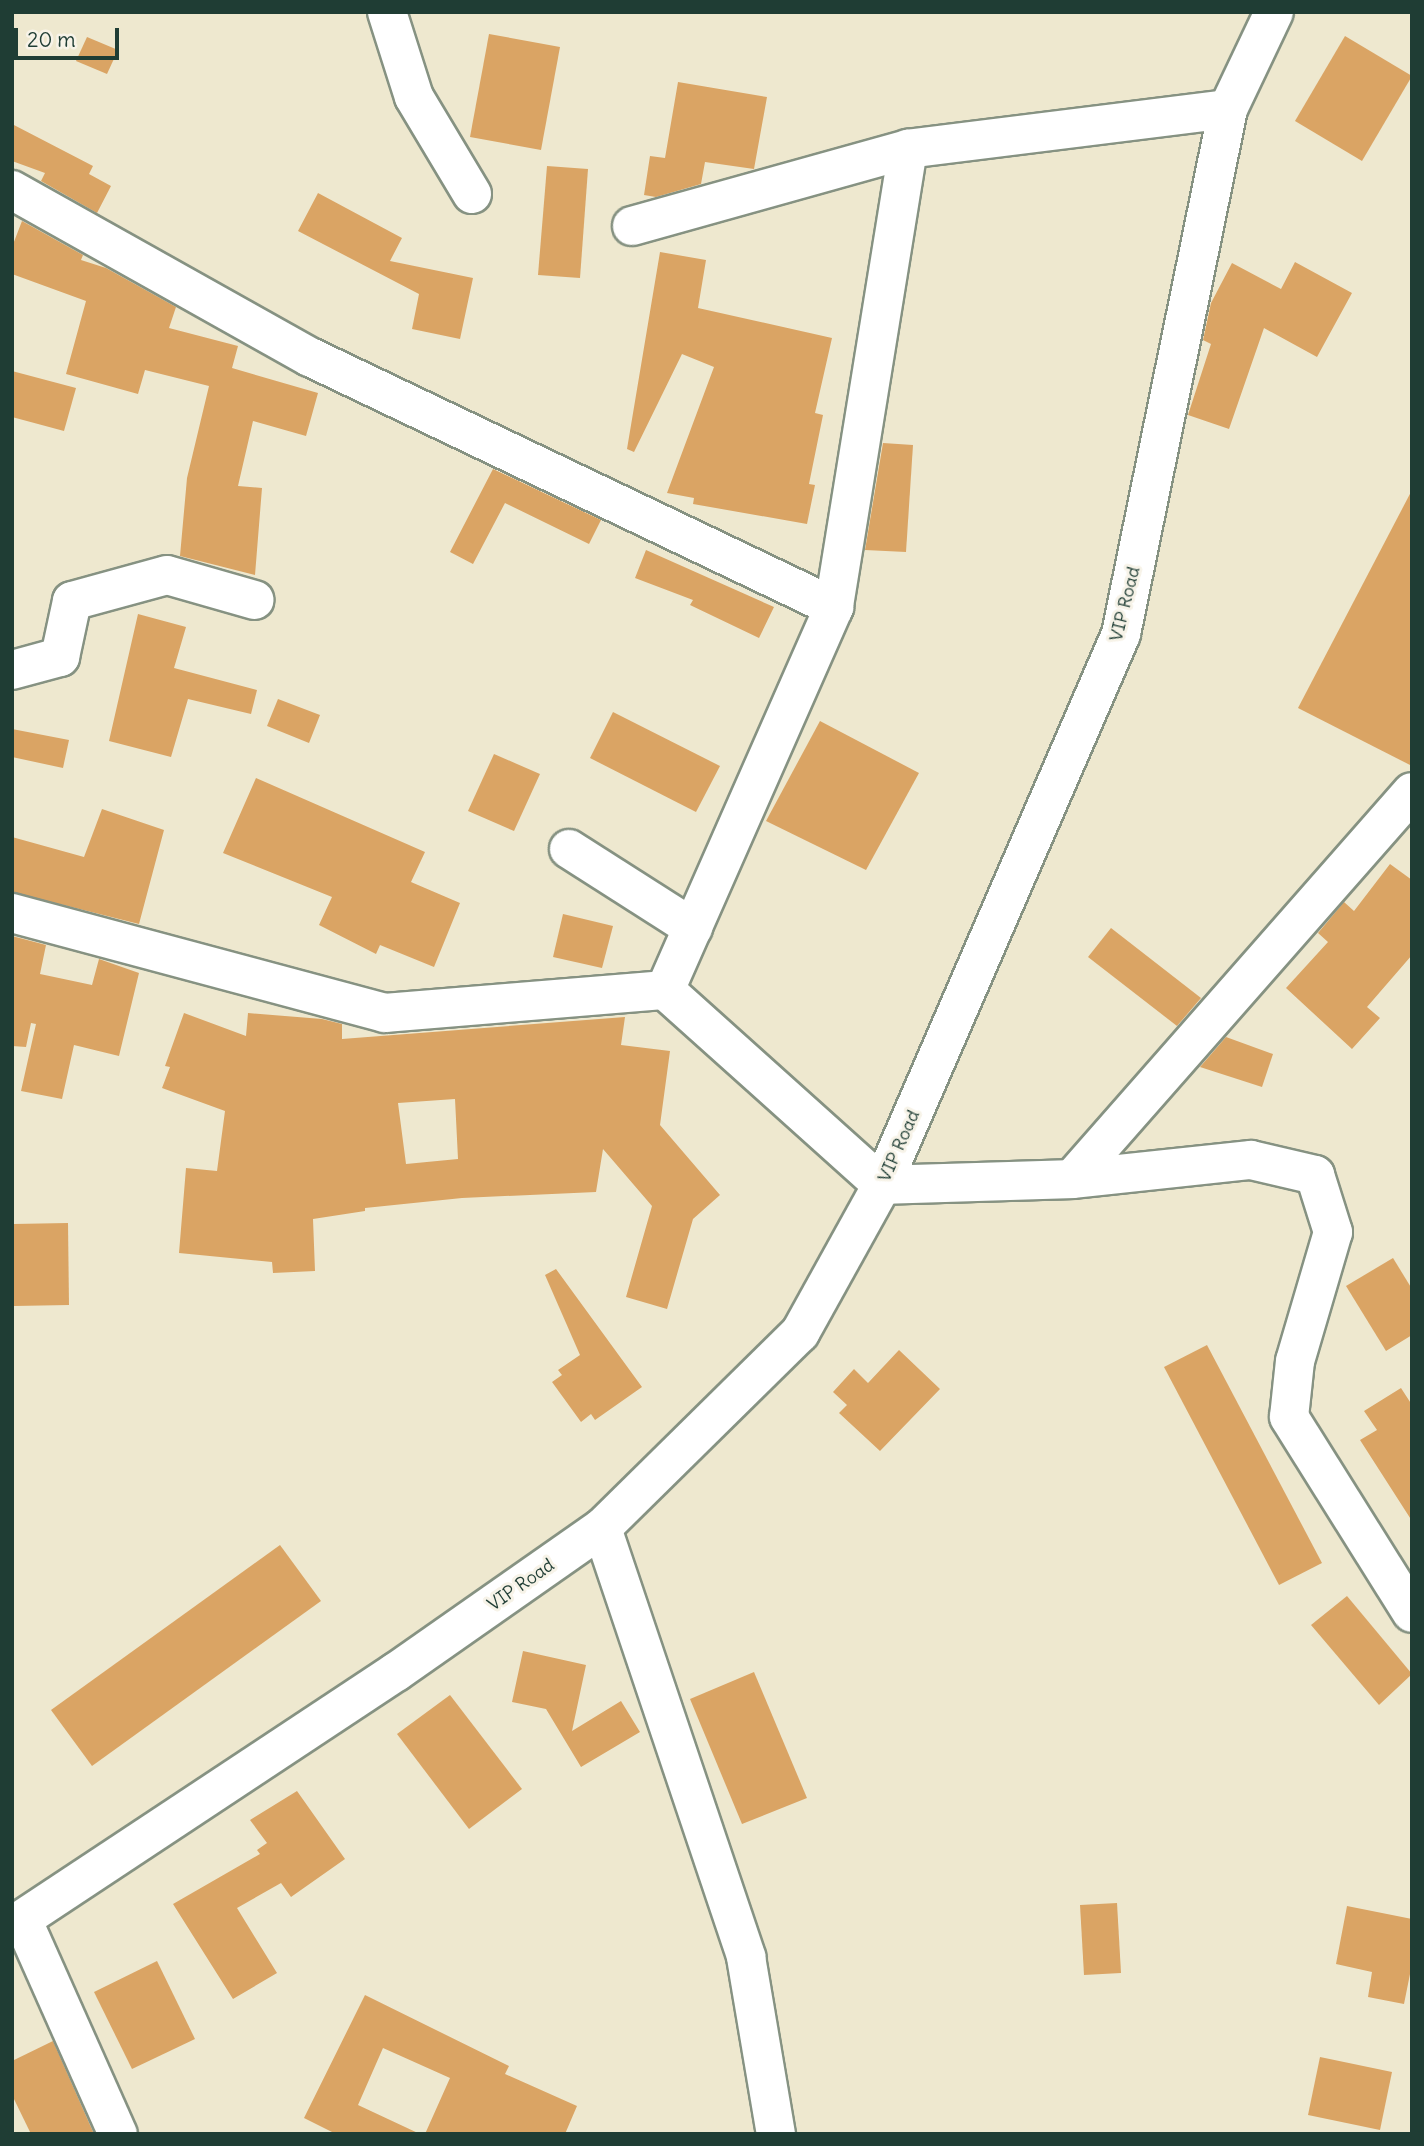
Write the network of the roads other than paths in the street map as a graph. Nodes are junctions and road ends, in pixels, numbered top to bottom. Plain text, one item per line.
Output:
1 (387, 12) edge
2 (1270, 13) edge
3 (1228, 109) junction
4 (908, 149) junction
5 (12, 190) edge
6 (472, 194) dead end
7 (632, 226) dead end
8 (255, 600) dead end
9 (834, 607) junction
10 (12, 670) edge
11 (1412, 792) edge
12 (569, 849) dead end
13 (12, 913) edge
14 (692, 928) junction
15 (666, 990) junction
16 (1072, 1179) junction
17 (882, 1185) junction
18 (602, 1528) junction
19 (1412, 1613) edge
20 (18, 1924) edge
21 (118, 2134) edge
22 (776, 2134) edge

1 - 6 street
2 - 3 street, VIP Road
3 - 4 street
3 - 17 street, VIP Road
4 - 7 street
4 - 9 street
5 - 9 street
8 - 10 street
9 - 14 street
11 - 16 street
12 - 14 street
13 - 15 street
14 - 15 street
15 - 17 street
16 - 17 street
16 - 19 street
17 - 18 street, VIP Road
18 - 20 street, VIP Road
18 - 22 street
20 - 21 street

